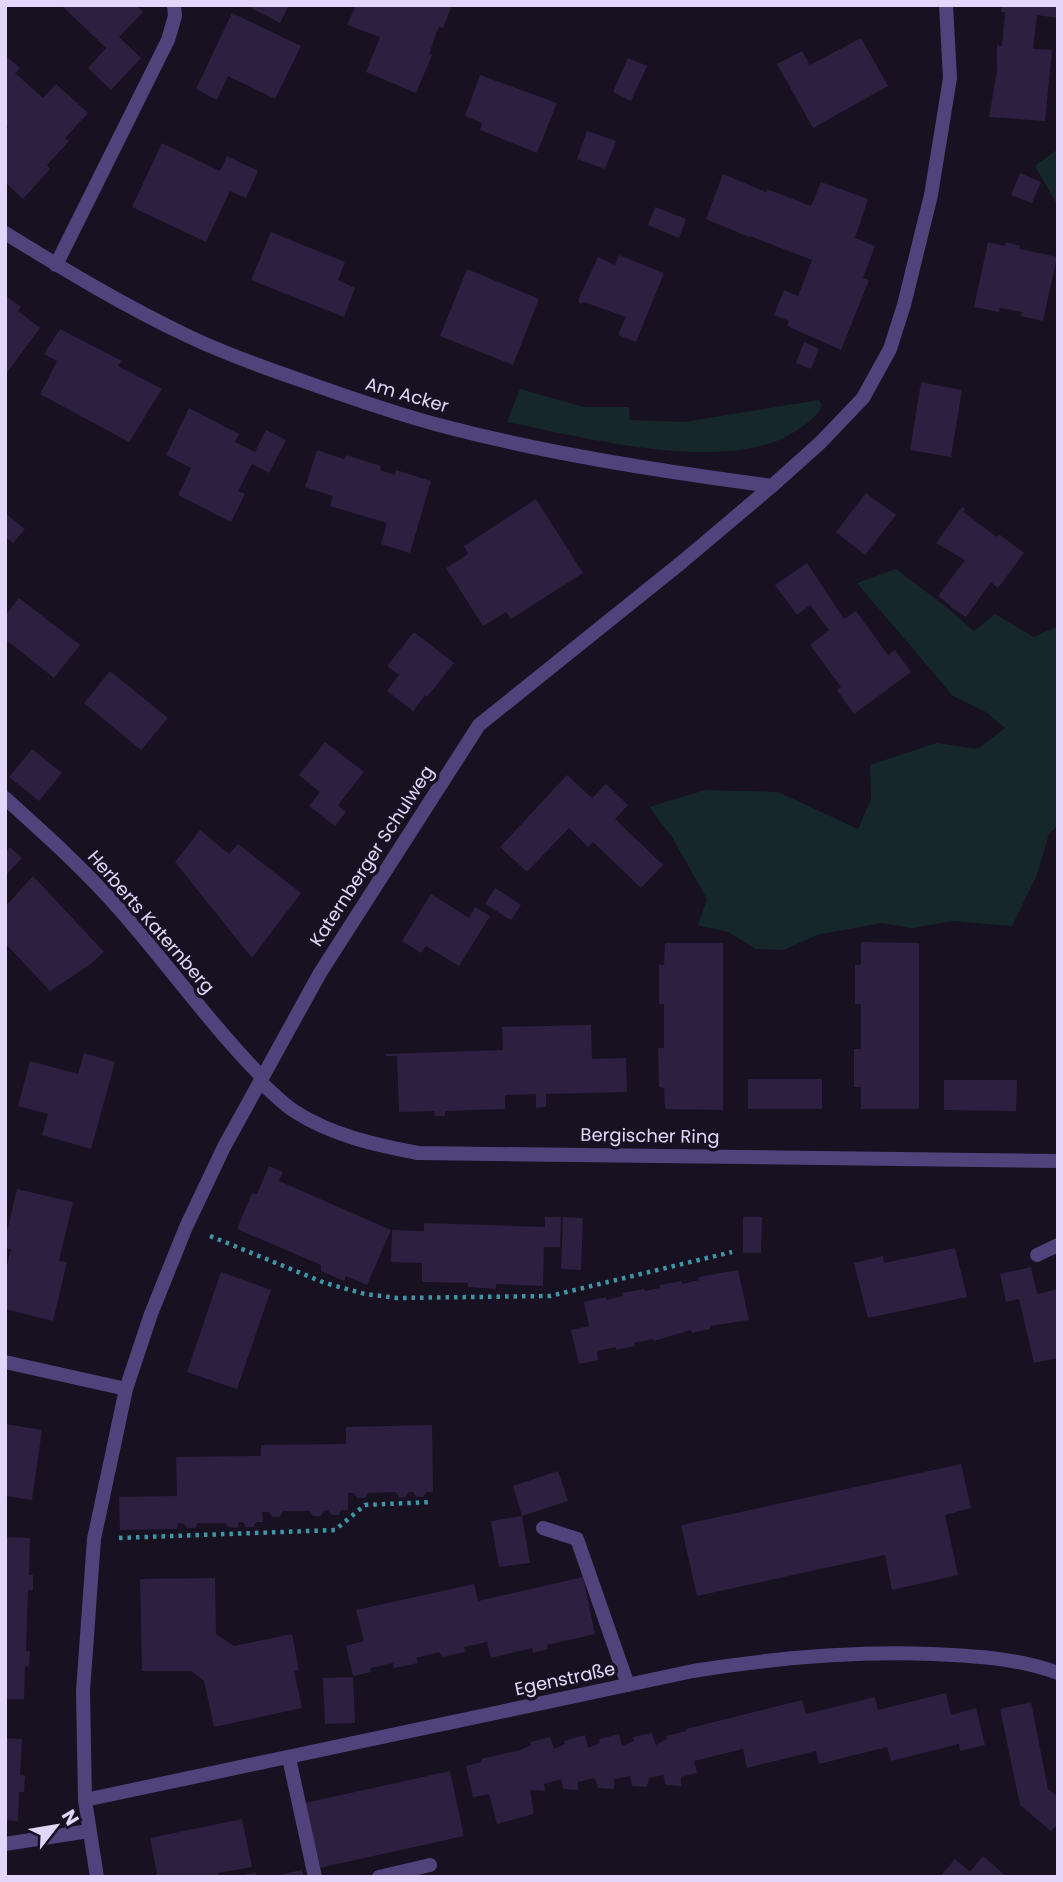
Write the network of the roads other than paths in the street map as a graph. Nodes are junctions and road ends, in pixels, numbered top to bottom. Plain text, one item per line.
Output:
1 (174, 5) edge
2 (946, 5) edge
3 (5, 233) edge
4 (56, 265) junction
5 (772, 486) junction
6 (5, 798) edge
7 (261, 1080) junction
8 (1058, 1161) edge
9 (1058, 1245) edge
10 (1037, 1255) dead end
11 (5, 1362) edge
12 (126, 1389) junction
13 (543, 1528) dead end
14 (1058, 1674) edge
15 (628, 1685) junction
16 (289, 1758) junction
17 (85, 1800) junction
18 (89, 1831) junction
19 (5, 1844) edge
20 (430, 1865) dead end
21 (97, 1877) edge
22 (315, 1877) edge
23 (379, 1877) edge

1 - 4 street
2 - 5 street, Katernberger Schulweg
3 - 4 street, Am Acker
4 - 5 street, Am Acker
5 - 7 street, Katernberger Schulweg
6 - 7 street, Herberts Katernberg
7 - 8 street, Bergischer Ring
7 - 12 street, Katernberger Schulweg
9 - 10 street
11 - 12 street
12 - 17 street, Katernberger Schulweg
13 - 15 street
14 - 15 street, Egenstraße
15 - 16 street, Egenstraße
16 - 17 street, Egenstraße
16 - 22 street
17 - 18 street, Katernberger Schulweg
18 - 19 street
18 - 21 street, Katernberger Schulweg
20 - 23 street

